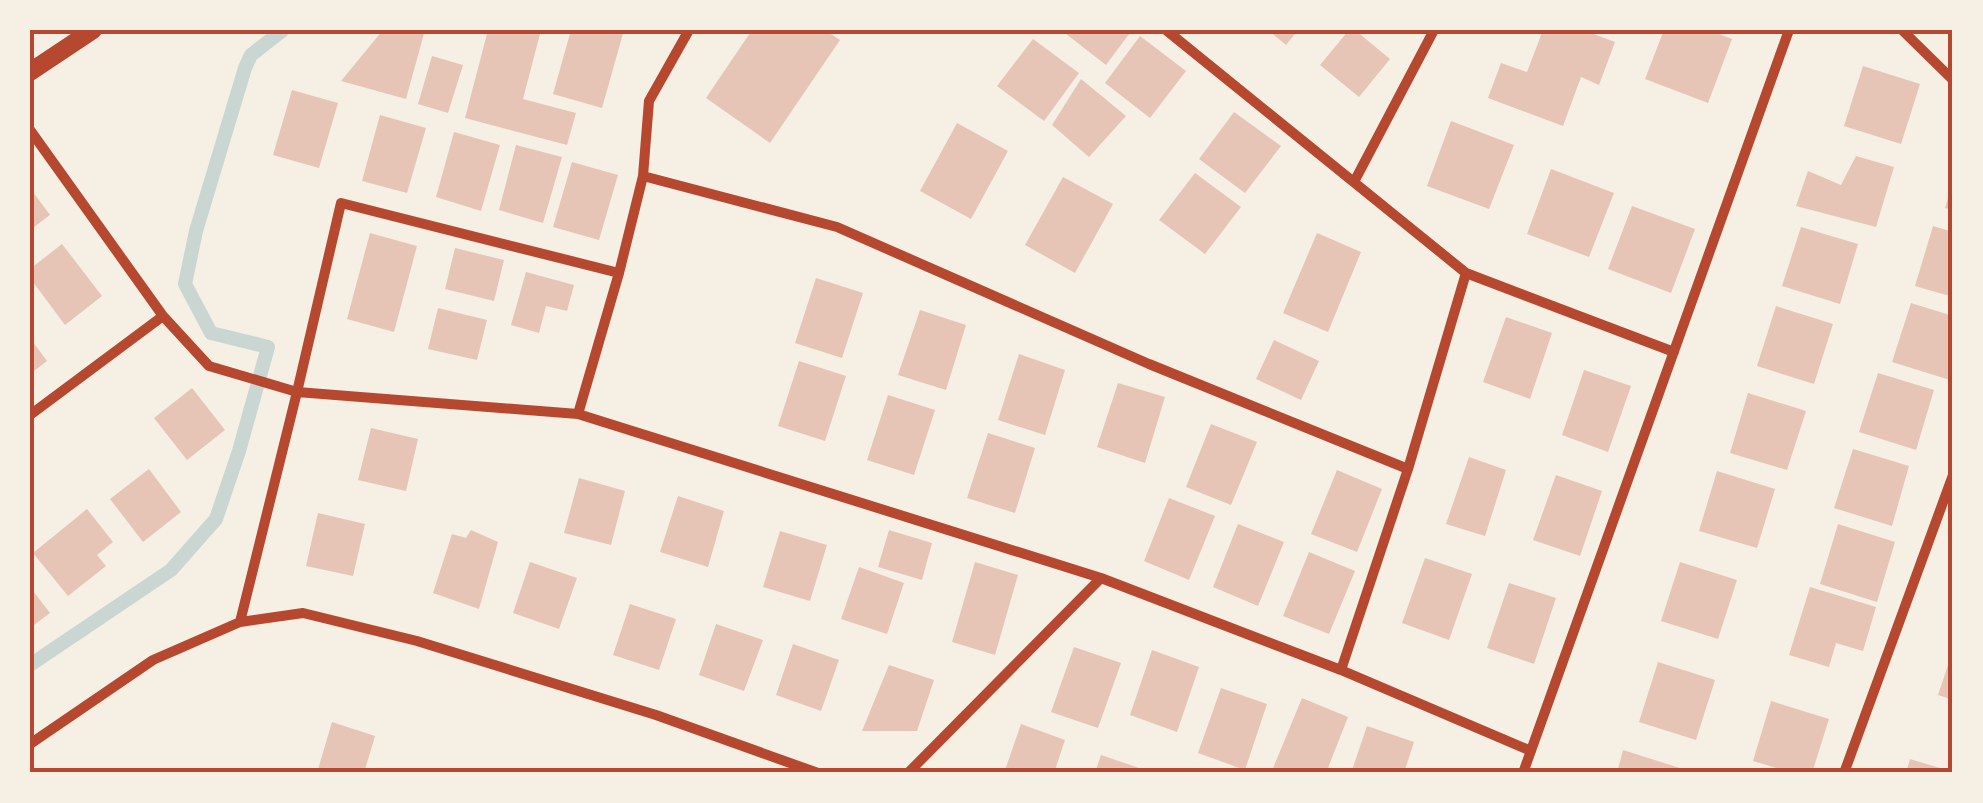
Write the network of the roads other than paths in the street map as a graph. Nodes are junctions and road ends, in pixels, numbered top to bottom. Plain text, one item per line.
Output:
1 (92, 30) edge
2 (690, 30) edge
3 (1166, 30) edge
4 (1434, 30) edge
5 (1789, 30) edge
6 (1902, 30) edge
7 (30, 72) edge
8 (1953, 80) edge
9 (30, 130) edge
10 (643, 176) junction
11 (1354, 182) junction
12 (1466, 272) junction
13 (619, 273) junction
14 (163, 316) junction
15 (1674, 352) junction
16 (293, 391) junction
17 (578, 414) junction
18 (30, 416) edge
19 (1408, 469) junction
20 (1953, 475) edge
21 (1101, 578) junction
22 (240, 622) junction
23 (1340, 670) junction
24 (30, 744) edge
25 (1531, 751) junction
26 (818, 773) edge
27 (908, 773) edge
28 (1523, 773) edge
29 (1844, 773) edge

1 - 7 street
2 - 10 street
3 - 11 street
4 - 11 street
5 - 15 street
6 - 8 street
9 - 14 street
10 - 13 street
10 - 19 street
11 - 12 street
12 - 15 street
12 - 19 street
13 - 16 street
13 - 17 street
14 - 16 street
14 - 18 street
15 - 25 street
16 - 17 street
16 - 22 street
17 - 21 street
19 - 23 street
20 - 29 street
21 - 23 street
21 - 27 street
22 - 24 street
22 - 26 street
23 - 25 street
25 - 28 street

